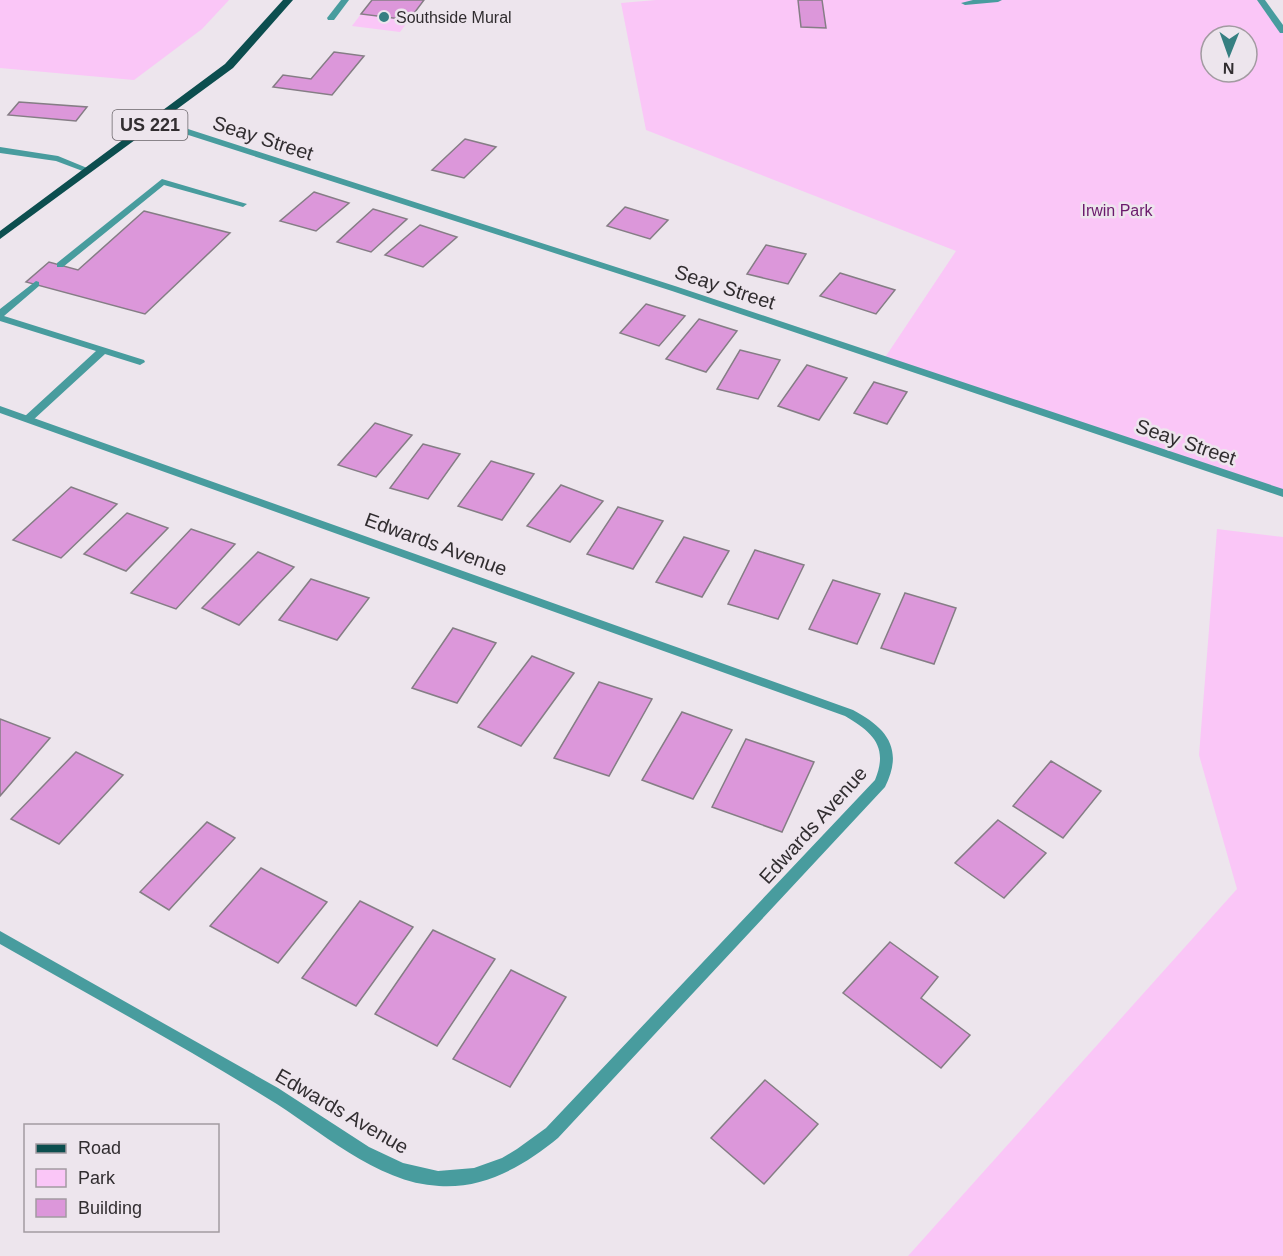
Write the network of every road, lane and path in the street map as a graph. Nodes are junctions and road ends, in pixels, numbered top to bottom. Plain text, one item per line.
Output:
1 (288, 0) edge
2 (345, 0) edge
3 (998, 0) edge
4 (1261, 0) edge
5 (965, 3) dead end
6 (331, 18) dead end
7 (1283, 31) edge
8 (154, 121) junction
9 (0, 150) edge
10 (88, 170) junction
11 (243, 204) dead end
12 (0, 236) edge
13 (60, 265) dead end
14 (36, 284) dead end
15 (0, 316) edge
16 (102, 351) junction
17 (140, 362) dead end
18 (0, 409) edge
19 (28, 419) junction
20 (1283, 493) edge
21 (0, 937) edge

1 - 8 main road, US 221
2 - 6 street
3 - 5 street
4 - 7 street
8 - 10 main road, US 221
8 - 20 street, Seay Street
9 - 10 street
10 - 12 main road, US 221
11 - 13 street
14 - 15 street
15 - 16 street
16 - 17 street
16 - 19 street
18 - 19 street, Edwards Avenue
19 - 21 street, Edwards Avenue

